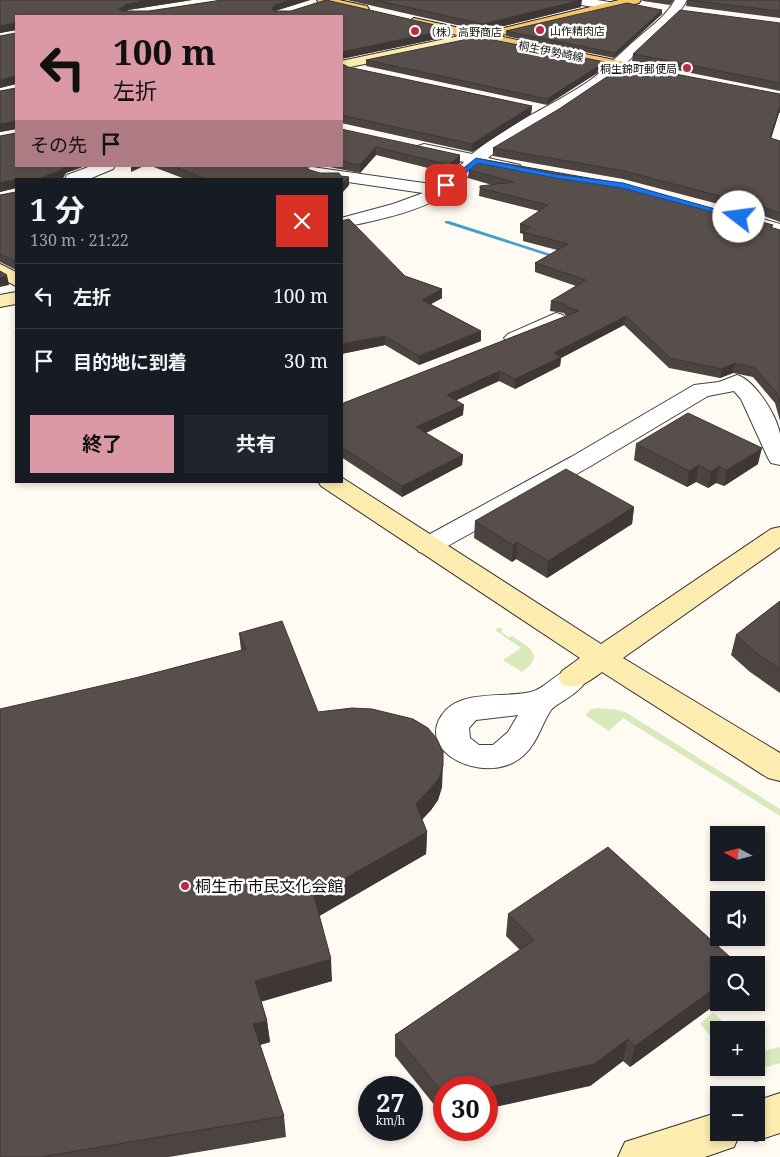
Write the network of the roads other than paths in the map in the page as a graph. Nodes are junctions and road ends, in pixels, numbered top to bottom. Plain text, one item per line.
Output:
1 (324, 0) edge
2 (575, 0) edge
3 (640, 4) edge
4 (678, 5) edge
5 (308, 6) edge
6 (612, 6) junction
7 (375, 12) edge
8 (693, 13) edge
9 (400, 18) edge
10 (478, 36) junction
11 (343, 65) edge
12 (618, 65) junction
13 (373, 73) edge
14 (670, 75) edge
15 (533, 108) edge
16 (552, 112) junction
17 (405, 144) edge
18 (476, 160) junction
19 (103, 167) edge
20 (311, 171) edge
21 (534, 172) edge
22 (75, 178) edge
23 (440, 190) junction
24 (720, 212) edge
25 (343, 222) edge
26 (776, 223) edge
27 (0, 270) edge
28 (15, 279) edge
29 (15, 298) edge
30 (0, 301) edge
31 (556, 319) edge
32 (497, 345) edge
33 (780, 458) edge
34 (333, 483) edge
35 (780, 535) edge
36 (428, 546) junction
37 (601, 658) junction
38 (539, 701) dead end
39 (780, 769) edge
40 (780, 1113) edge
41 (765, 1118) edge
42 (710, 1135) edge
43 (640, 1157) edge

1 - 5 street
1 - 7 main road
2 - 6 street
3 - 4 street
3 - 6 main road
4 - 8 street
4 - 12 street
6 - 10 main road
9 - 10 main road, 桐生伊勢崎線
10 - 11 street
10 - 12 main road, 桐生伊勢崎線
11 - 13 street
12 - 14 main road, 桐生伊勢崎線
12 - 16 street
15 - 16 street
16 - 18 street
17 - 18 street
18 - 21 street
18 - 23 street
19 - 22 street
20 - 23 street
23 - 25 street
24 - 26 street
27 - 28 street
29 - 30 street
31 - 32 street
33 - 36 street
34 - 36 street
35 - 37 street
36 - 37 street
37 - 38 street
37 - 39 street
40 - 41 street
42 - 43 street

